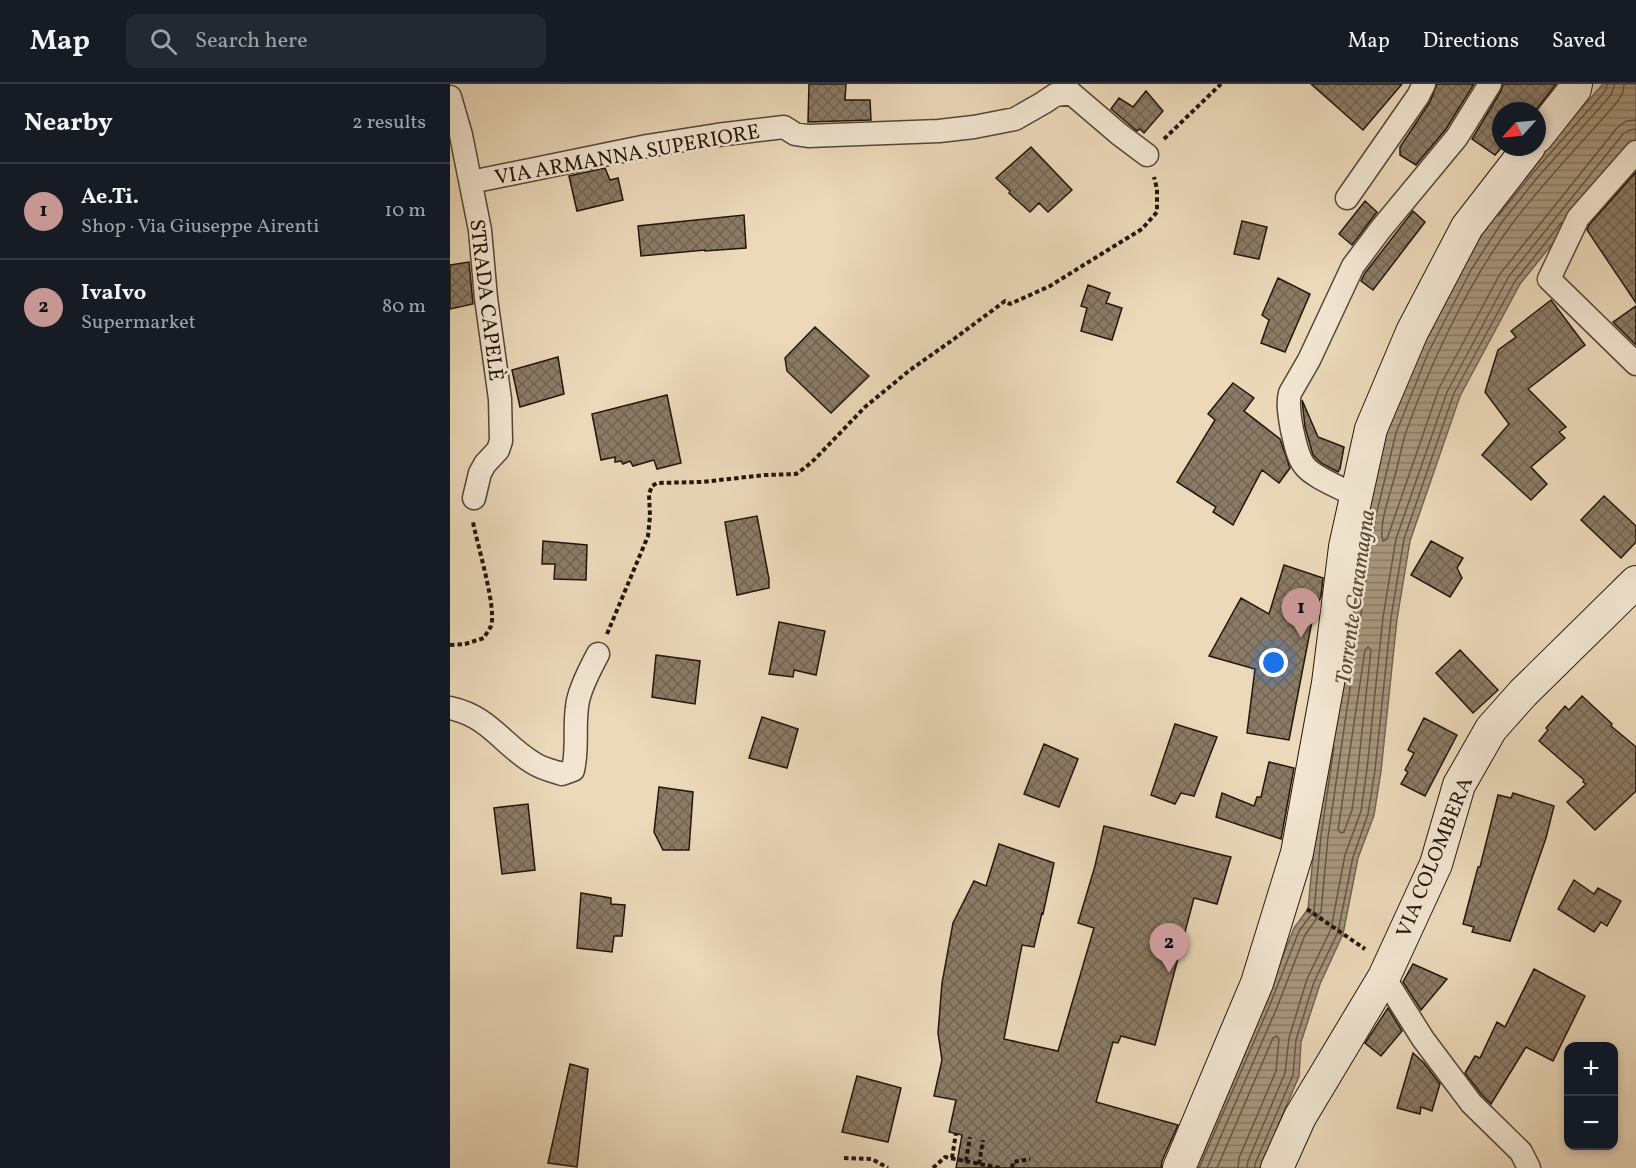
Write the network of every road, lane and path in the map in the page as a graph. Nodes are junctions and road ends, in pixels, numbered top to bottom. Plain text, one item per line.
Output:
1 (1221, 84) edge
2 (1424, 84) edge
3 (1490, 84) edge
4 (1576, 84) edge
5 (450, 97) edge
6 (1546, 126) edge
7 (1636, 152) edge
8 (1147, 154) junction
9 (1522, 156) edge
10 (471, 182) junction
11 (1347, 198) dead end
12 (1636, 364) edge
13 (1356, 496) junction
14 (474, 498) joint
15 (1636, 582) edge
16 (450, 645) edge
17 (598, 654) joint
18 (450, 708) edge
19 (1285, 894) junction
20 (1378, 966) junction
21 (956, 1133) dead end
22 (970, 1137) dead end
23 (983, 1140) dead end
24 (844, 1158) dead end
25 (952, 1158) junction
26 (1030, 1159) dead end
27 (966, 1161) junction
28 (979, 1164) junction
29 (888, 1168) edge
30 (933, 1168) edge
31 (1000, 1168) edge
32 (1012, 1168) edge
33 (1179, 1168) edge
34 (1277, 1168) edge
35 (1529, 1168) edge

1 - 8 path
2 - 11 street
3 - 13 street
4 - 6 main road
5 - 10 street, STRADA CAPELÈ
7 - 12 street
8 - 10 street, VIA ARMANNA SUPERIORE
8 - 17 path
9 - 13 main road
10 - 14 street, STRADA CAPELÈ
13 - 19 main road
14 - 16 path
15 - 20 main road, VIA COLOMBERA
17 - 18 street
19 - 20 path
19 - 33 main road
20 - 34 main road, VIA COLOMBERA
20 - 35 street
21 - 25 path
22 - 27 path
23 - 28 path
24 - 29 path
25 - 27 path
25 - 30 path
26 - 32 path
27 - 28 path
28 - 31 path

